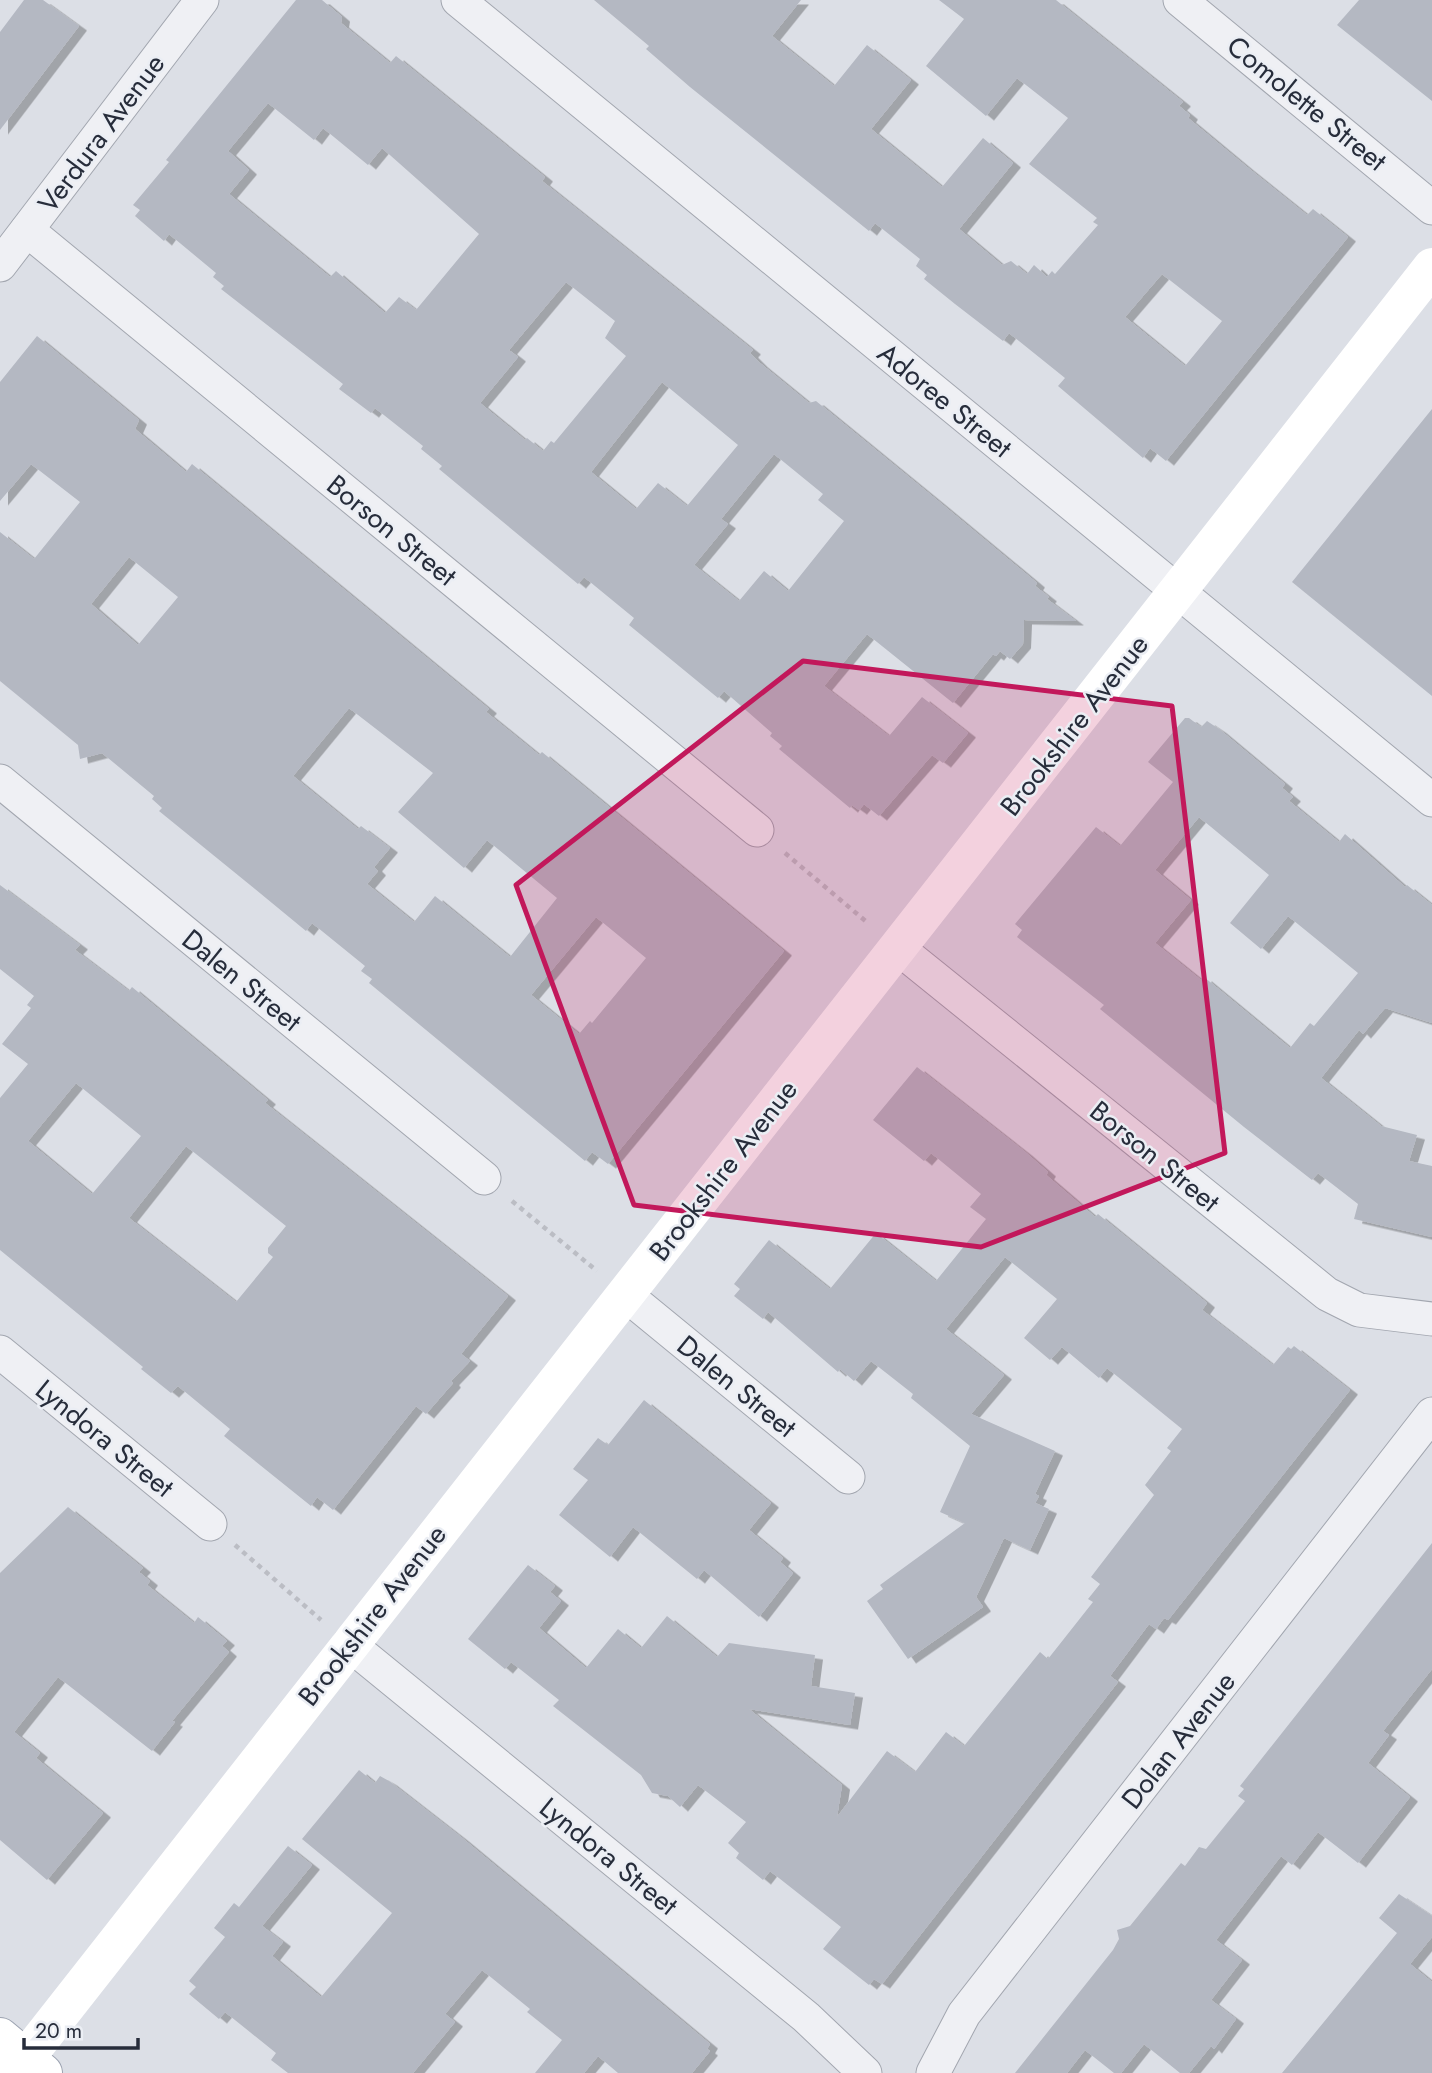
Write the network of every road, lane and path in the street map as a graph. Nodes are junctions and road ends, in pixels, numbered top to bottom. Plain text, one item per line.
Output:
1 (202, 0) edge
2 (458, 0) edge
3 (1180, 0) edge
4 (1432, 208) edge
5 (27, 230) junction
6 (0, 265) edge
7 (1432, 267) edge
8 (1179, 593) junction
9 (0, 781) edge
10 (1432, 800) edge
11 (757, 830) joint
12 (898, 948) junction
13 (484, 1178) joint
14 (626, 1295) junction
15 (1432, 1319) edge
16 (0, 1352) edge
17 (1432, 1414) edge
18 (848, 1477) dead end
19 (210, 1524) joint
20 (349, 1644) junction
21 (21, 2061) edge
22 (865, 2073) edge
23 (933, 2073) edge

1 - 5 street, Verdura Avenue
2 - 8 street, Adoree Street
3 - 4 street, Comolette Street
5 - 6 street, Verdura Avenue
5 - 11 street, Borson Street
7 - 8 street, Brookshire Avenue
8 - 10 street, Adoree Street
8 - 12 street, Brookshire Avenue
9 - 13 street, Dalen Street
11 - 12 path
12 - 14 street, Brookshire Avenue
12 - 15 street, Borson Street
13 - 14 path
14 - 18 street, Dalen Street
14 - 20 street, Brookshire Avenue
16 - 19 street, Lyndora Street
17 - 23 street, Dolan Avenue
19 - 20 path
20 - 21 street, Brookshire Avenue
20 - 22 street, Lyndora Street

